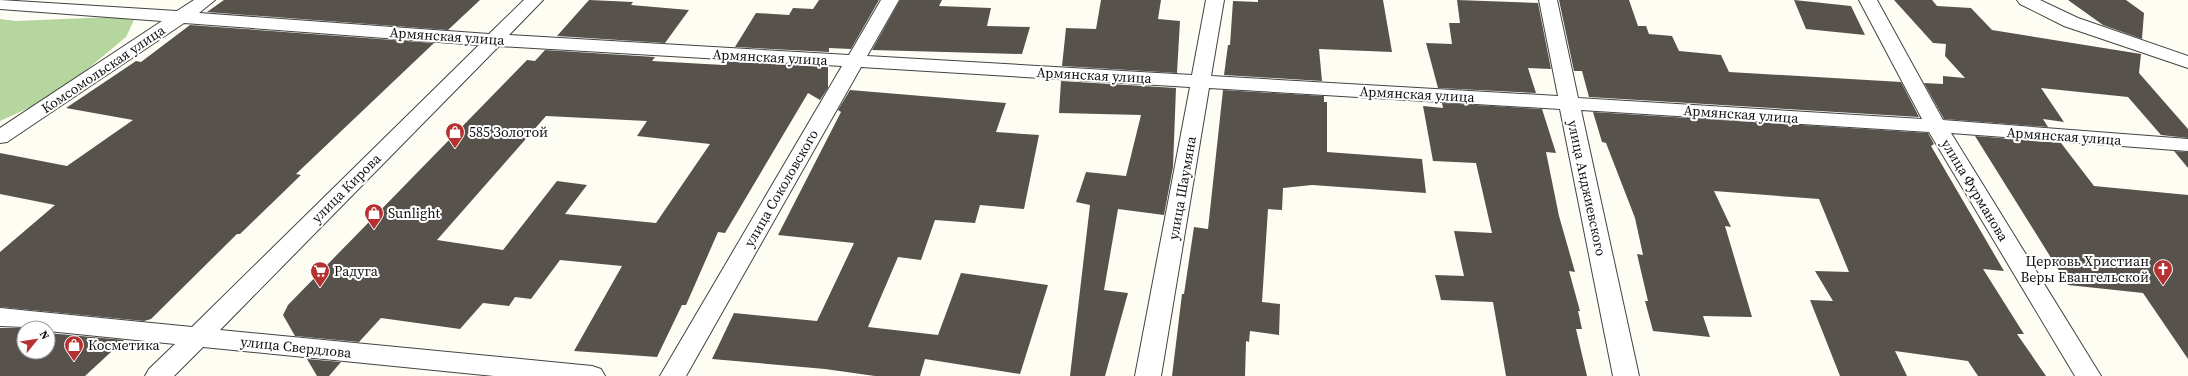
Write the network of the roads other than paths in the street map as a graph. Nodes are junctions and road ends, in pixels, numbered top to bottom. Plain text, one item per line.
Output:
1 (206, 0) edge
2 (534, 0) edge
3 (890, 0) edge
4 (1215, 0) edge
5 (1548, 0) edge
6 (1868, 0) edge
7 (2026, 0) edge
8 (0, 4) edge
9 (181, 17) junction
10 (494, 40) junction
11 (854, 62) junction
12 (2188, 62) edge
13 (1201, 81) junction
14 (1569, 103) junction
15 (1936, 126) junction
16 (0, 137) edge
17 (2188, 145) edge
18 (0, 317) edge
19 (198, 337) junction
20 (158, 376) edge
21 (592, 376) edge
22 (673, 376) edge
23 (1148, 376) edge
24 (1626, 376) edge
25 (2088, 376) edge

1 - 9 street, Комсомольская улица
2 - 10 street, улица Кирова
3 - 11 street, улица Соколовского
4 - 13 street, улица Шаумяна
5 - 14 street, улица Анджиевского
6 - 15 street, улица Фурманова
7 - 12 street
8 - 9 street, Армянская улица
9 - 10 street, Армянская улица
9 - 16 street, Комсомольская улица
10 - 11 street, Армянская улица
10 - 19 street, улица Кирова
11 - 13 street, Армянская улица
11 - 22 street, улица Соколовского
13 - 14 street, Армянская улица
13 - 23 street, улица Шаумяна
14 - 15 street, Армянская улица
14 - 24 street, улица Анджиевского
15 - 17 street, Армянская улица
15 - 25 street, улица Фурманова
18 - 19 street, улица Свердлова
19 - 20 street, улица Кирова
19 - 21 street, улица Свердлова

